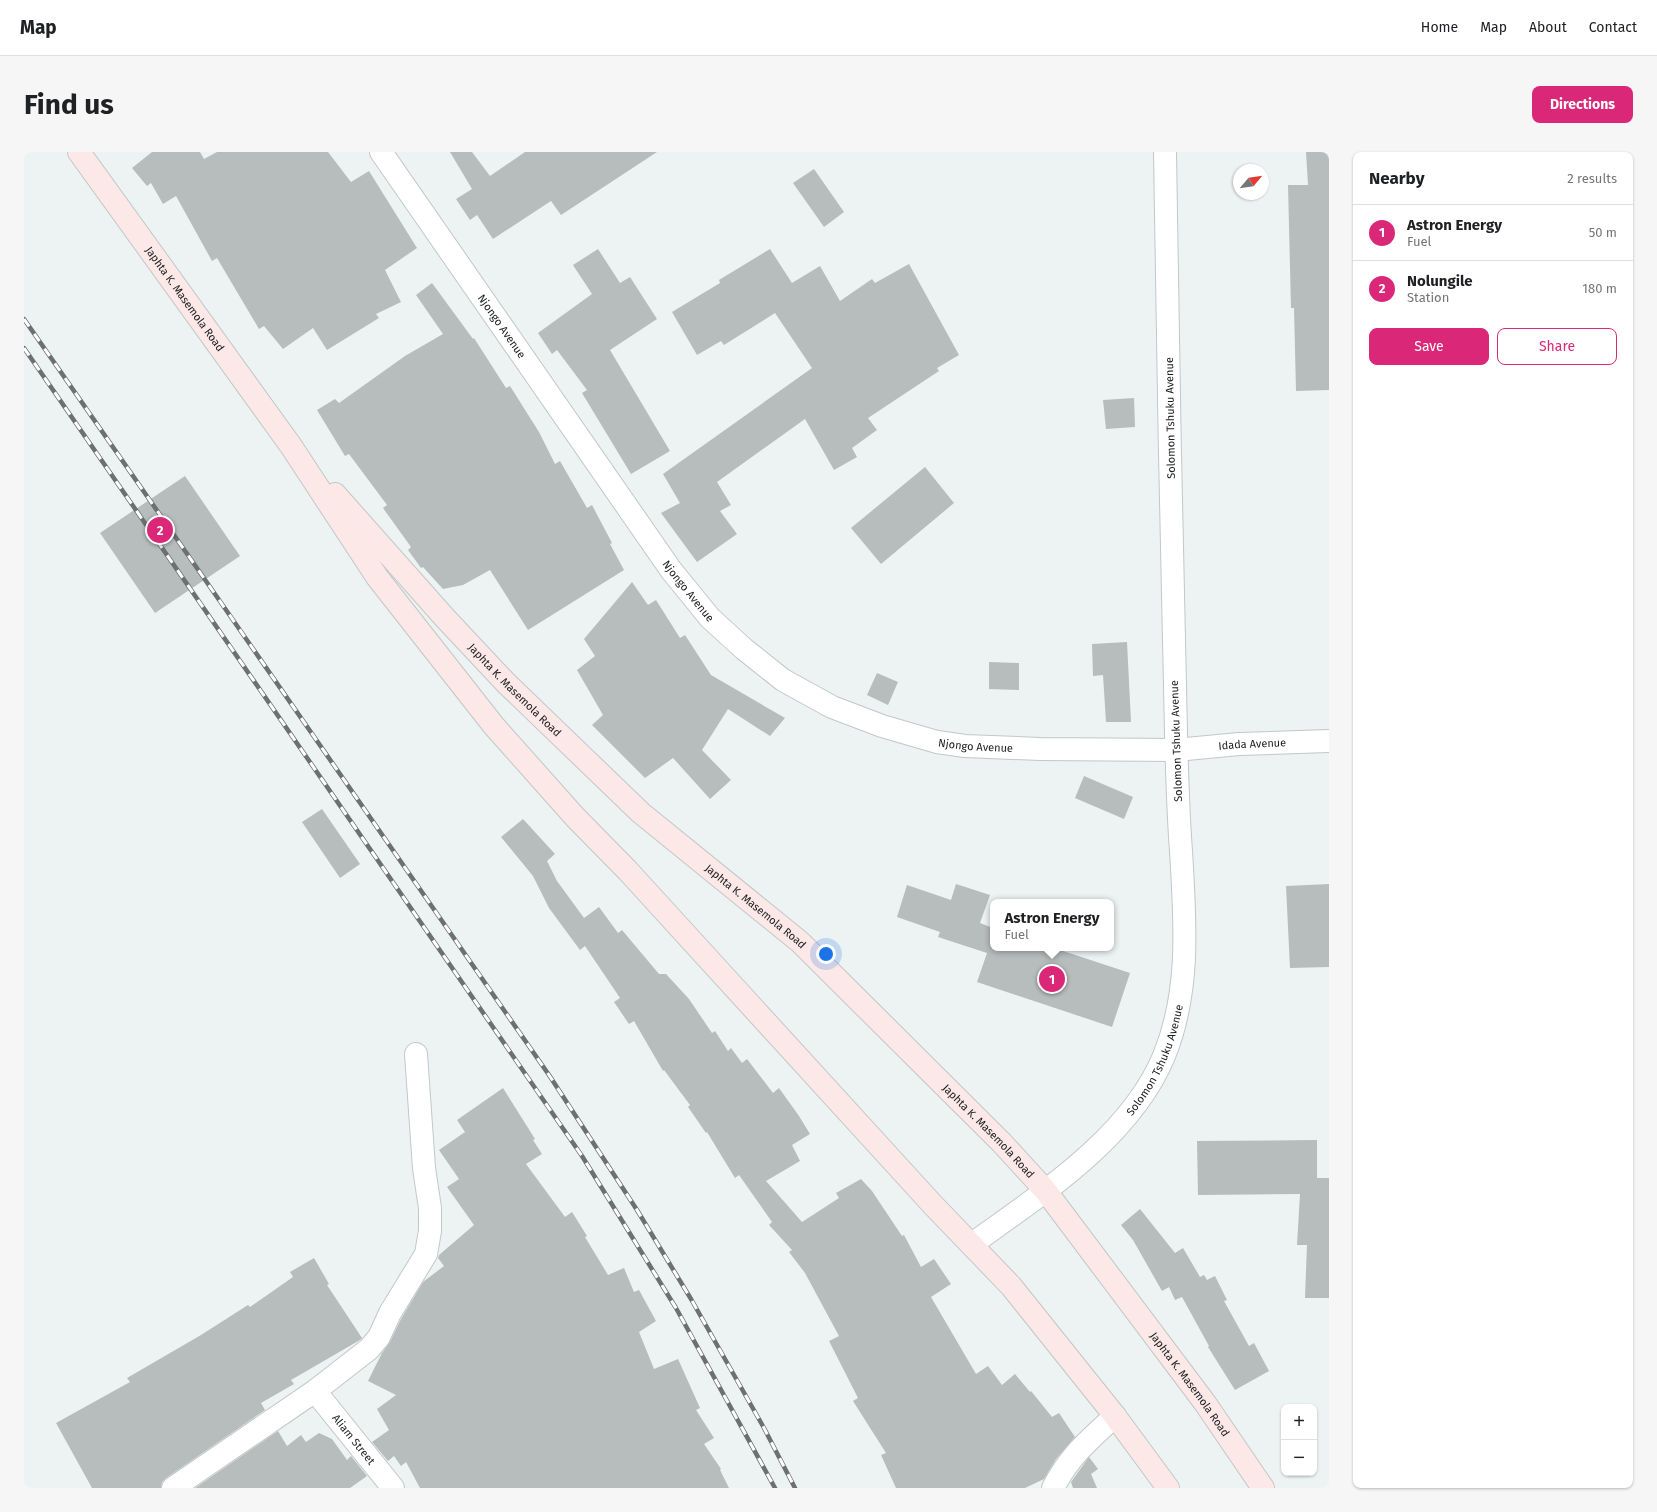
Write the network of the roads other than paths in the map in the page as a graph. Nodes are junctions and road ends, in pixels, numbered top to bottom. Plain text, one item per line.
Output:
1 (79, 152) edge
2 (381, 152) edge
3 (1165, 152) edge
4 (291, 446) junction
5 (1329, 741) edge
6 (1176, 750) junction
7 (416, 1054) dead end
8 (1045, 1190) junction
9 (972, 1244) junction
10 (315, 1391) junction
11 (1115, 1416) junction
12 (387, 1486) edge
13 (172, 1488) edge
14 (1053, 1488) edge
15 (1168, 1488) edge
16 (1263, 1488) edge

1 - 4 main road, Japhta K. Masemola Road
2 - 6 street, Njongo Avenue
3 - 6 street, Solomon Tshuku Avenue
4 - 8 main road, Japhta K. Masemola Road
4 - 9 main road, Japhta K. Masemola Road
5 - 6 street, Idada Avenue
6 - 8 street, Solomon Tshuku Avenue
7 - 10 street
8 - 9 street, Solomon Tshuku Avenue
8 - 16 main road, Japhta K. Masemola Road
9 - 11 main road, Japhta K. Masemola Road
10 - 12 street, Aliam Street
10 - 13 street
11 - 14 street
11 - 15 main road, Japhta K. Masemola Road

